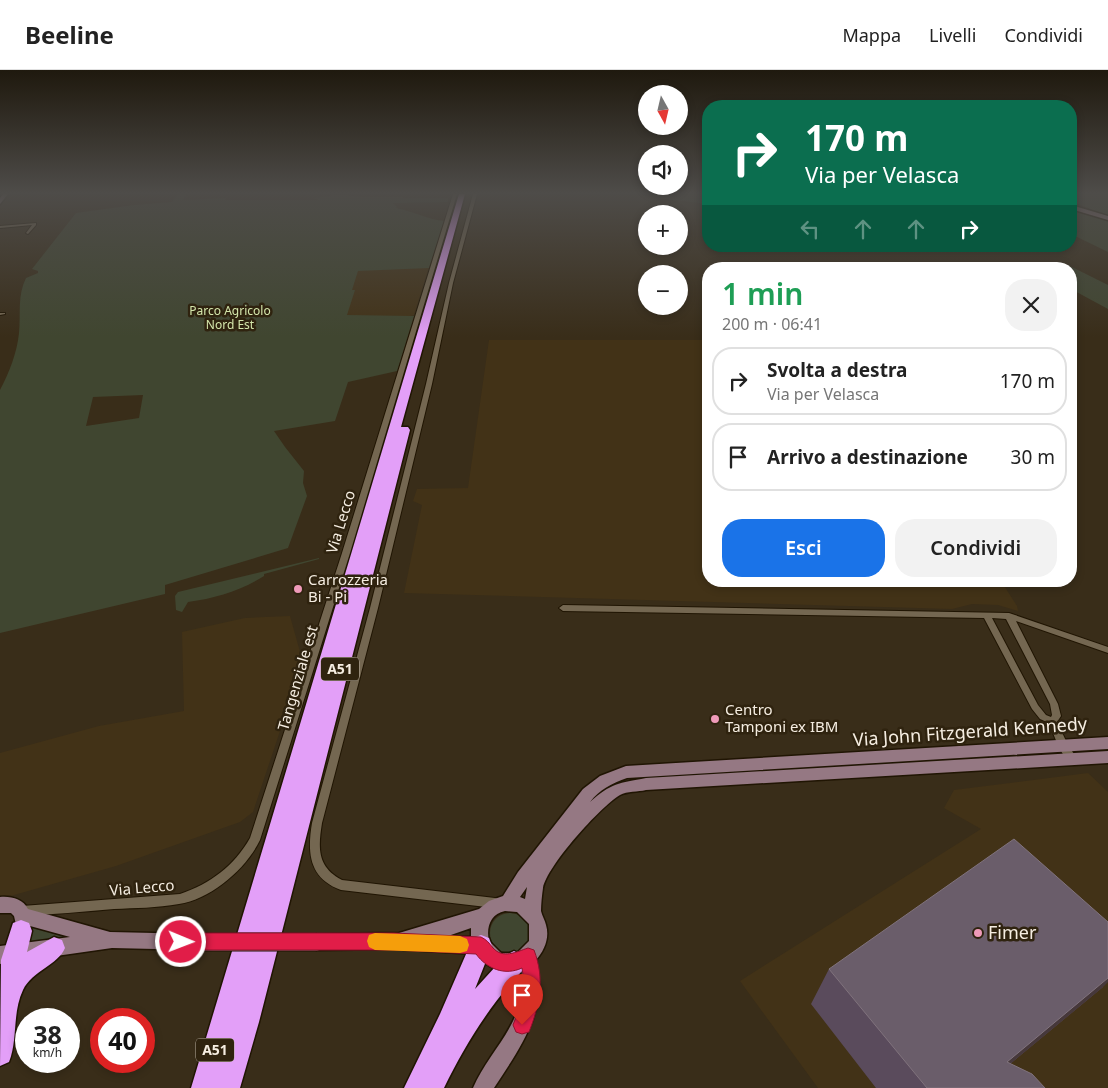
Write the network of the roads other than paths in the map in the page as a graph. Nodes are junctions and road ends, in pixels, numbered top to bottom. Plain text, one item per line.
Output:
1 (441, 242) edge
2 (448, 242) edge
3 (455, 242) edge
4 (461, 242) edge
5 (562, 608) dead end
6 (987, 616) junction
7 (1009, 616) junction
8 (1108, 650) edge
9 (1052, 721) junction
10 (1108, 743) edge
11 (1063, 745) junction
12 (1108, 757) edge
13 (1072, 759) junction
14 (504, 904) junction
15 (0, 905) edge
16 (533, 913) junction
17 (486, 915) junction
18 (22, 919) junction
19 (112, 940) junction
20 (394, 941) junction
21 (481, 946) junction
22 (54, 948) junction
23 (5, 954) edge
24 (521, 960) junction
25 (11, 987) junction
26 (226, 1013) junction
27 (1, 1023) edge
28 (0, 1053) edge
29 (195, 1088) edge
30 (204, 1088) edge
31 (227, 1088) edge
32 (417, 1088) edge
33 (430, 1088) edge
34 (483, 1088) edge

1 - 18 street, Via Lecco
2 - 26 highway, Tangenziale est / A51
3 - 31 highway, A51
4 - 14 street
5 - 6 street
6 - 7 street
6 - 9 street
7 - 8 street
7 - 9 street
9 - 11 street
10 - 11 street, Via John Fitzgerald Kennedy
11 - 13 street
11 - 14 street, Via John Fitzgerald Kennedy
12 - 13 street, Via John Fitzgerald Kennedy
13 - 16 street, Via John Fitzgerald Kennedy
14 - 16 street
14 - 17 street
15 - 18 street
16 - 24 street
17 - 20 street
17 - 21 street
18 - 19 street
18 - 23 highway
19 - 20 street, bridge
19 - 22 street
20 - 21 street
21 - 24 street
21 - 32 highway
22 - 23 street
22 - 25 highway
23 - 25 highway
24 - 33 highway
24 - 34 street
25 - 27 highway
26 - 29 highway
26 - 30 highway, Tangenziale est / A51
27 - 28 highway

